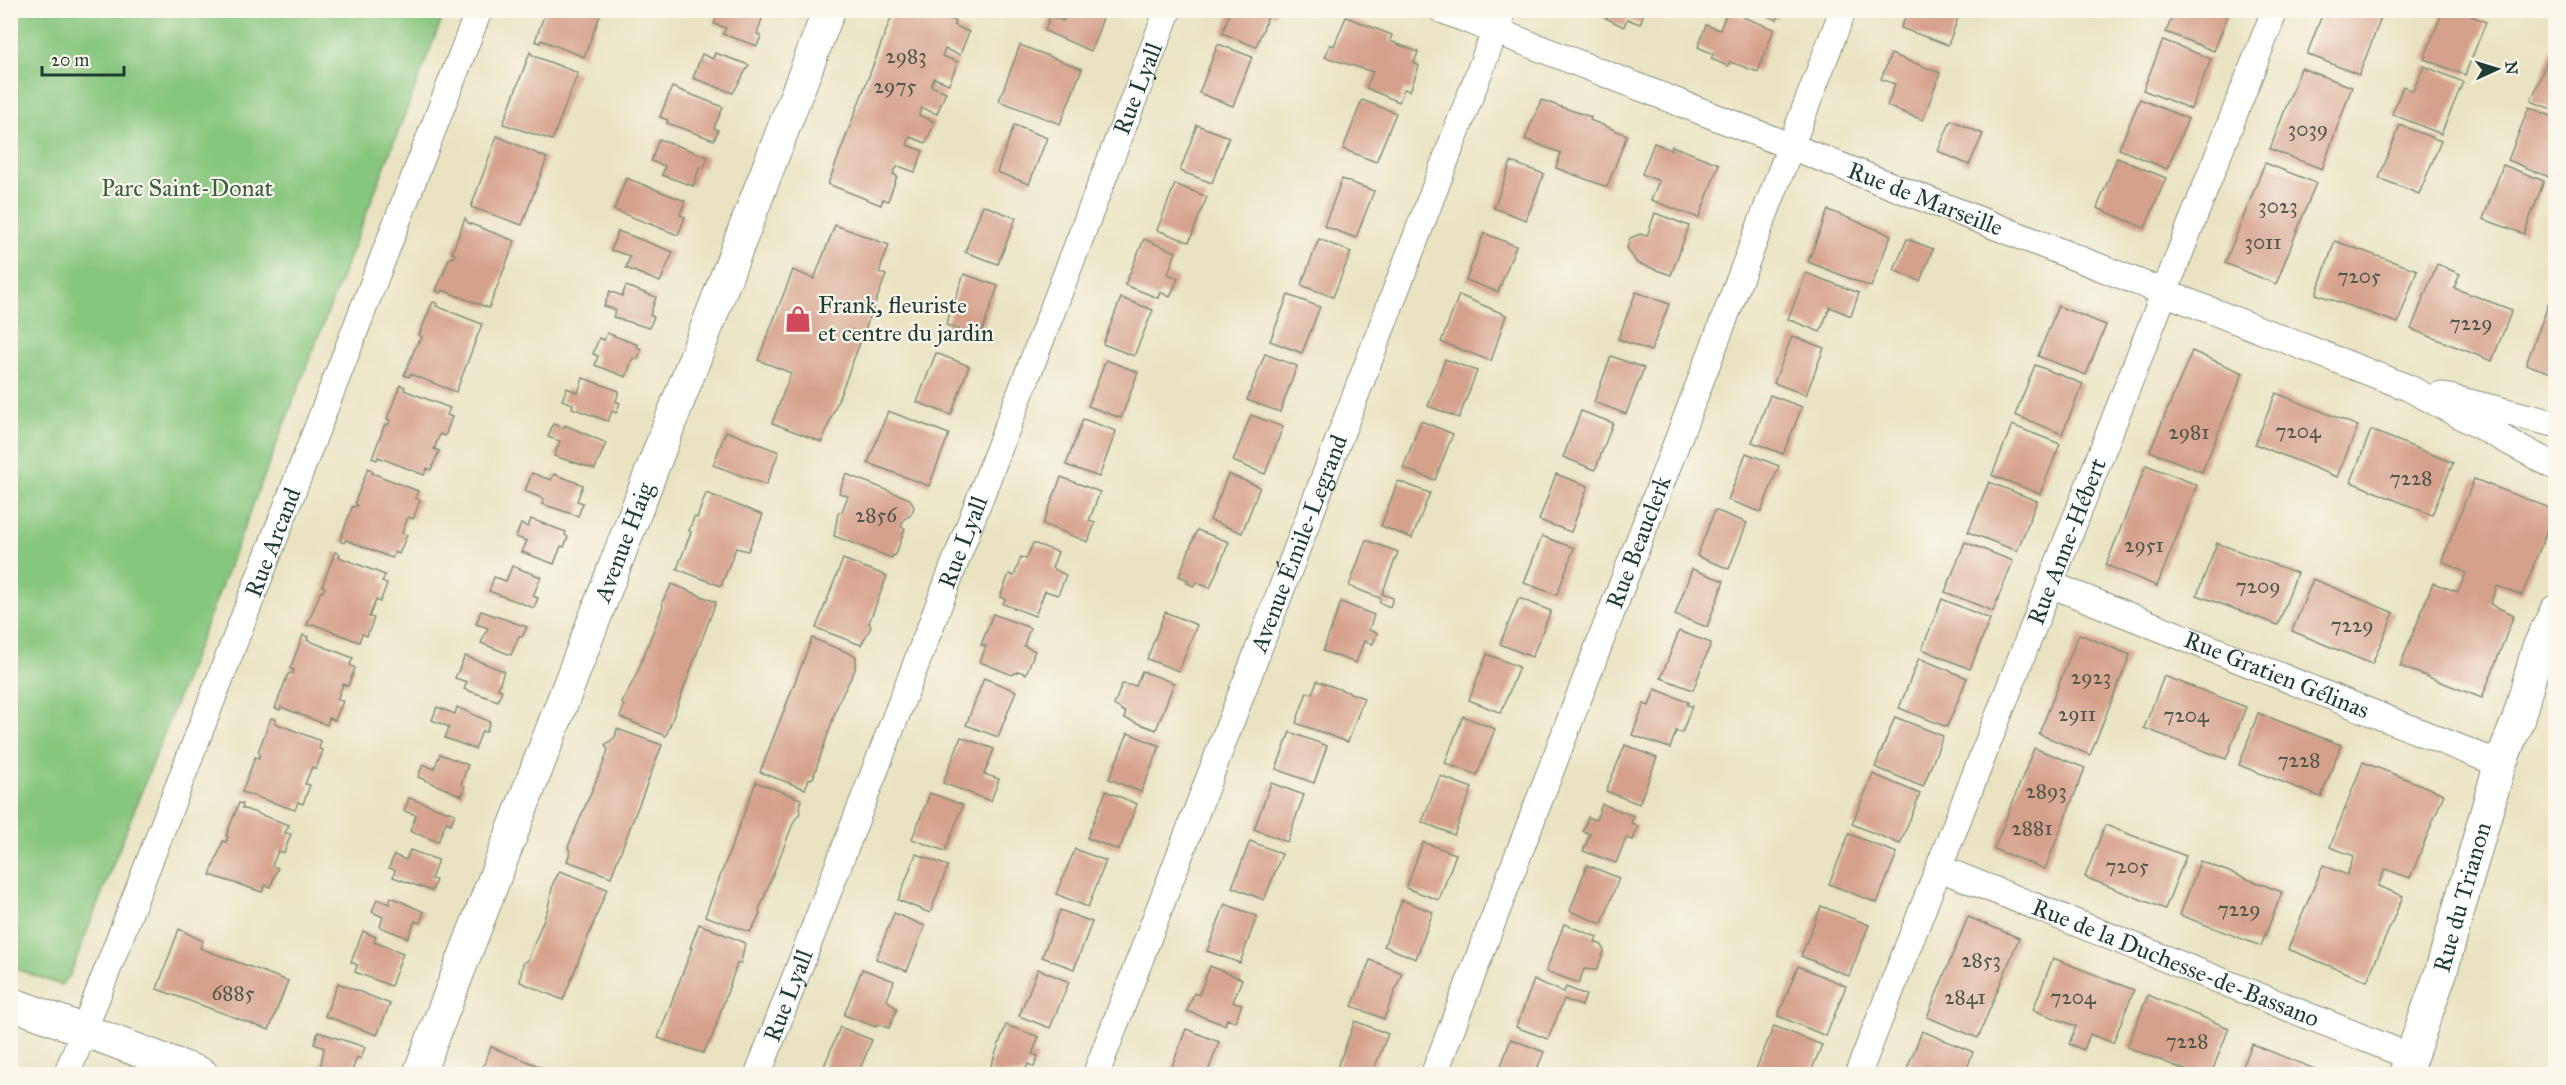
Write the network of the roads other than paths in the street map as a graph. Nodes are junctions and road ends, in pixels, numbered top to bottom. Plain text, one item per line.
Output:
1 (479, 10) edge
2 (829, 10) edge
3 (1168, 10) edge
4 (1442, 10) edge
5 (1843, 10) edge
6 (2275, 10) edge
7 (1499, 21) edge
8 (1790, 146) junction
9 (2164, 293) junction
10 (2409, 388) junction
11 (2556, 424) edge
12 (2556, 467) edge
13 (2052, 585) junction
14 (2556, 611) edge
15 (2556, 657) edge
16 (2518, 720) junction
17 (2500, 764) junction
18 (1939, 868) junction
19 (10, 1004) edge
20 (84, 1031) junction
21 (2408, 1066) edge
22 (67, 1074) edge
23 (202, 1074) edge
24 (419, 1074) edge
25 (758, 1074) edge
26 (1096, 1074) edge
27 (1434, 1074) edge
28 (1858, 1074) edge

1 - 20 street, Rue Arcand
2 - 24 street, Avenue Haig
3 - 25 street, Rue Lyall
4 - 7 street, Rue de Marseille
5 - 8 street, Rue Beauclerk
6 - 9 street, Rue Anne-Hébert
7 - 8 street, Rue de Marseille
7 - 26 street, Avenue Émile-Legrand
8 - 9 street, Rue de Marseille
8 - 27 street, Rue Beauclerk
9 - 10 street, Rue de Marseille
9 - 13 street, Rue Anne-Hébert
10 - 11 street, Rue de Marseille
10 - 12 street, Rue de Marseille
13 - 17 street, Rue Gratien Gélinas
13 - 18 street, Rue Anne-Hébert
14 - 16 street, Rue du Trianon
15 - 16 street, Rue du Trianon
16 - 17 street, Rue du Trianon
17 - 21 street, Rue du Trianon
18 - 21 street, Rue de la Duchesse-de-Bassano
18 - 28 street, Rue Anne-Hébert
19 - 20 street
20 - 22 street, Rue Arcand
20 - 23 street

